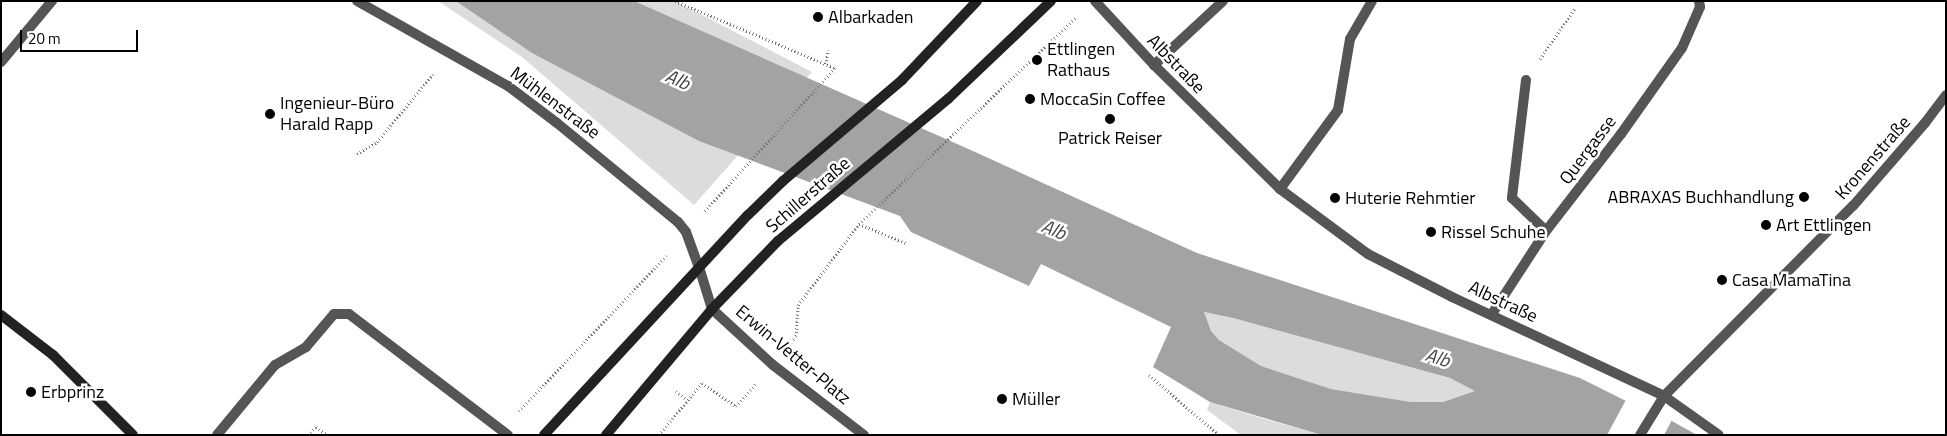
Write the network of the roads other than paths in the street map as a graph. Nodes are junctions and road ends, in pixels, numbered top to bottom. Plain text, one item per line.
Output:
1 (52, 1) edge
2 (356, 1) edge
3 (976, 1) edge
4 (1051, 1) edge
5 (1095, 1) edge
6 (1223, 1) edge
7 (1372, 1) edge
8 (1699, 1) edge
9 (1, 62) edge
10 (1154, 65) junction
11 (1526, 80) road end
12 (1946, 95) edge
13 (1280, 189) junction
14 (1546, 231) junction
15 (700, 268) junction
16 (712, 308) junction
17 (1492, 314) junction
18 (1, 315) edge
19 (1664, 396) junction
20 (504, 432) edge
21 (133, 435) edge
22 (217, 435) edge
23 (544, 435) edge
24 (606, 435) edge
25 (864, 435) edge
26 (1640, 435) edge
27 (1719, 435) edge

1 - 9 street
2 - 15 street, Mühlenstraße
3 - 15 main road, Schillerstraße
4 - 16 main road, Schillerstraße
5 - 10 street, Albstraße
6 - 10 street
7 - 13 street
8 - 14 street, Quergasse
10 - 13 street, Albstraße
11 - 14 street
12 - 19 street, Kronenstraße
13 - 17 street, Albstraße
14 - 17 street, Quergasse
15 - 16 street, Erwin-Vetter-Platz
15 - 23 main road, Schillerstraße
16 - 24 main road, Schillerstraße
16 - 25 street, Erwin-Vetter-Platz
17 - 19 street, Albstraße
18 - 21 main road
19 - 26 street, Kronenstraße
19 - 27 street, Albstraße
20 - 22 street

